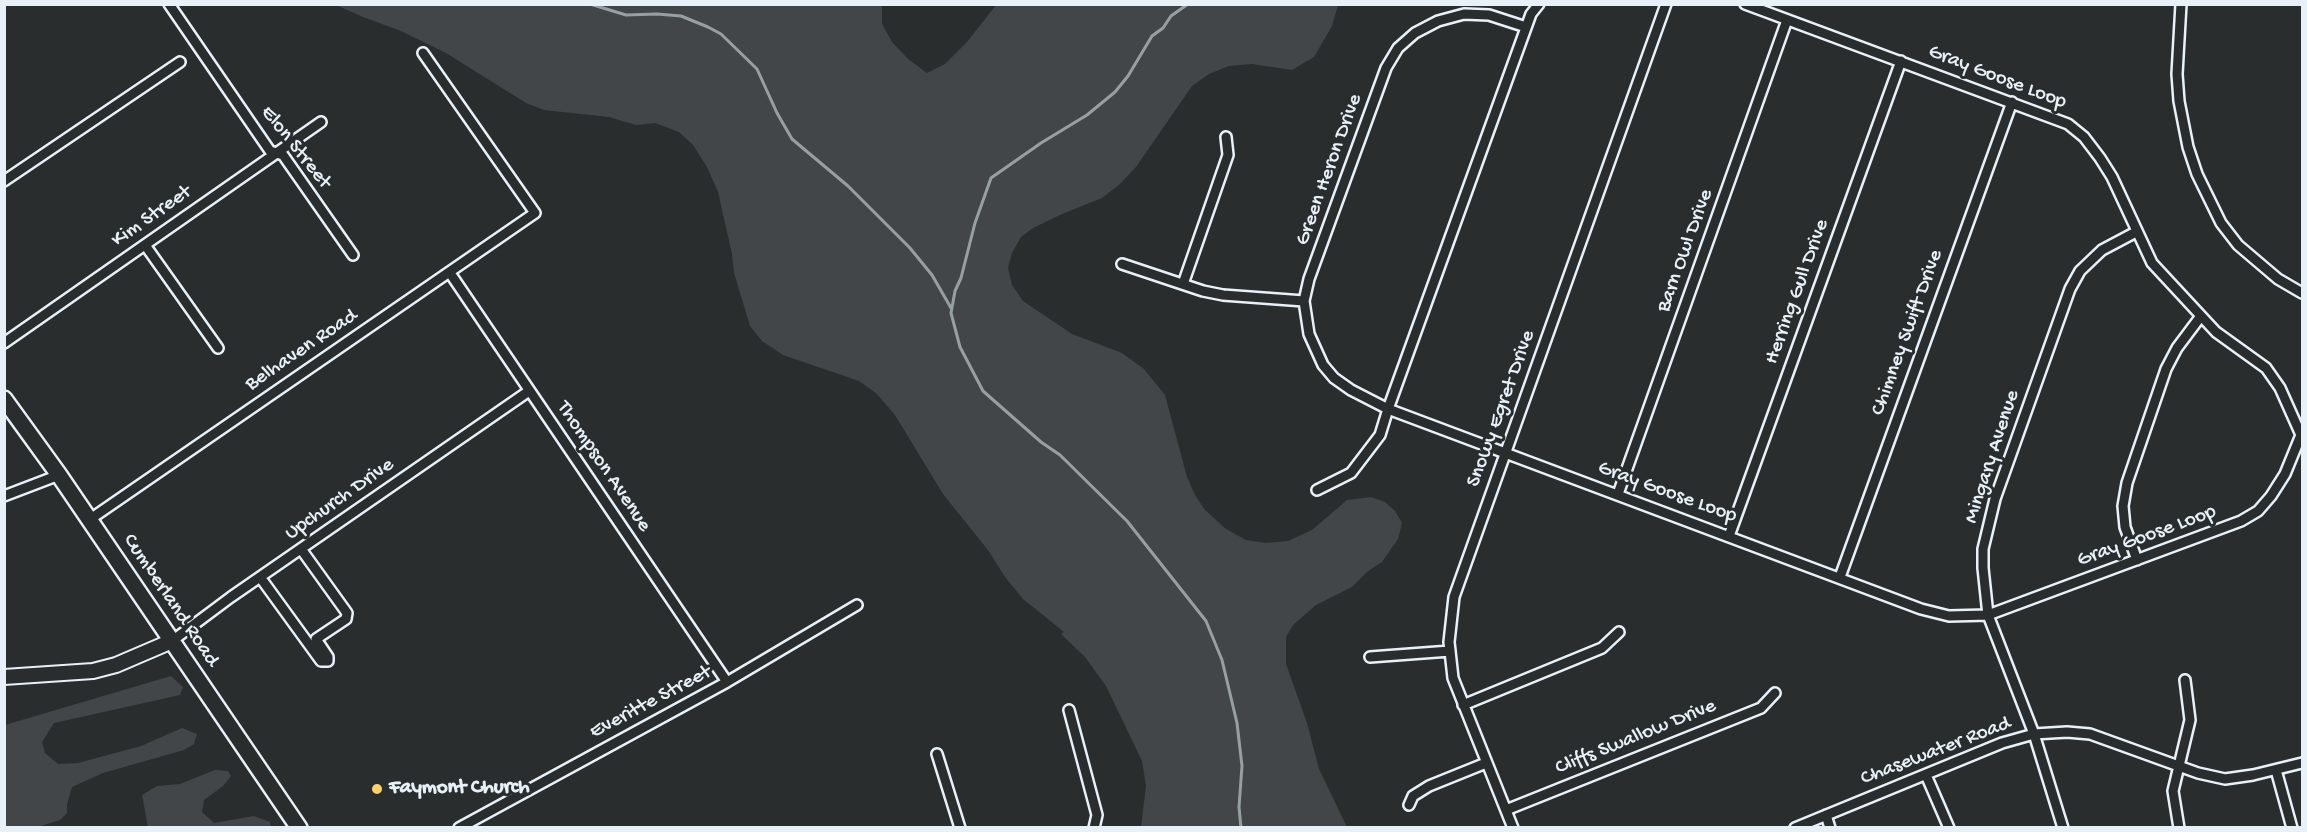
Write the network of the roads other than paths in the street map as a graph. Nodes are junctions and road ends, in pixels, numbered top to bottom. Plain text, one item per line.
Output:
1 (169, 4) edge
2 (1539, 4) edge
3 (1666, 4) edge
4 (1745, 4) edge
5 (2181, 4) edge
6 (1787, 20) junction
7 (1526, 27) junction
8 (423, 53) dead end
9 (180, 62) dead end
10 (1901, 62) junction
11 (2012, 102) junction
12 (321, 122) dead end
13 (1226, 137) dead end
14 (276, 153) junction
15 (4, 181) edge
16 (2136, 232) junction
17 (145, 245) junction
18 (353, 255) dead end
19 (1122, 264) dead end
20 (450, 273) junction
21 (1183, 284) junction
22 (2302, 293) edge
23 (1304, 301) junction
24 (2201, 316) junction
25 (4, 343) edge
26 (218, 348) dead end
27 (529, 391) junction
28 (4, 399) edge
29 (1388, 409) junction
30 (2302, 435) edge
31 (1505, 452) junction
32 (59, 475) junction
33 (1317, 490) dead end
34 (1618, 494) junction
35 (4, 496) edge
36 (89, 520) junction
37 (1729, 536) junction
38 (301, 549) junction
39 (2137, 560) junction
40 (260, 577) junction
41 (1840, 577) junction
42 (857, 605) dead end
43 (1988, 615) junction
44 (1619, 632) dead end
45 (172, 641) junction
46 (1449, 651) junction
47 (1370, 657) dead end
48 (4, 677) edge
49 (2185, 680) dead end
50 (727, 682) junction
51 (1774, 693) dead end
52 (1463, 705) junction
53 (1069, 710) dead end
54 (2034, 734) junction
55 (937, 754) dead end
56 (1486, 763) junction
57 (2302, 763) edge
58 (2179, 766) junction
59 (2276, 770) junction
60 (1926, 775) junction
61 (1409, 805) dead end
62 (1506, 810) junction
63 (1826, 815) junction
64 (299, 828) edge
65 (459, 828) edge
66 (960, 828) edge
67 (1094, 828) edge
68 (1513, 828) edge
69 (1795, 828) edge
70 (1830, 828) edge
71 (1949, 828) edge
72 (2064, 828) edge
73 (2179, 828) edge
74 (2292, 828) edge

1 - 14 street, Elon Street
2 - 7 street
3 - 31 street, Snowy Egret Drive
4 - 6 street, Gray Goose Loop
5 - 22 street
6 - 10 street, Gray Goose Loop
6 - 34 street, Barn Owl Drive
7 - 23 street, Green Heron Drive
7 - 29 street
8 - 20 street, Belhaven Road
9 - 15 street
10 - 11 street, Gray Goose Loop
10 - 37 street, Herring Gull Drive
11 - 16 street, Gray Goose Loop
11 - 41 street, Chimney Swift Drive
12 - 14 street, Kim Street
13 - 21 street
14 - 17 street, Kim Street
14 - 18 street, Elon Street
16 - 24 street, Gray Goose Loop
16 - 43 street, Mingary Avenue
17 - 25 street, Kim Street
17 - 26 street
19 - 21 street
20 - 27 street, Thompson Avenue
20 - 36 street, Belhaven Road
21 - 23 street
23 - 29 street, Green Heron Drive
24 - 30 street, Gray Goose Loop
24 - 39 street
27 - 38 street, Upchurch Drive
27 - 50 street, Thompson Avenue
28 - 32 main road, Cumberland Road
29 - 31 street, Gray Goose Loop
29 - 33 street
30 - 39 street, Gray Goose Loop
31 - 34 street, Gray Goose Loop
31 - 46 street, Snowy Egret Drive
32 - 35 street
32 - 36 main road, Cumberland Road
34 - 37 street, Gray Goose Loop
36 - 45 main road, Cumberland Road
37 - 41 street, Gray Goose Loop
38 - 40 street, Upchurch Drive
38 - 40 street
39 - 43 street, Gray Goose Loop
40 - 45 street, Upchurch Drive
41 - 43 street, Gray Goose Loop
42 - 50 street, Everitte Street
43 - 54 street, Mingary Avenue
44 - 52 street
45 - 48 street
45 - 64 main road, Cumberland Road
46 - 47 street
46 - 52 street, Snowy Egret Drive
49 - 58 street
50 - 65 street, Everitte Street
51 - 62 street, Cliffs Swallow Drive
52 - 56 street, Snowy Egret Drive
53 - 67 street
54 - 58 street, Chasewater Road
54 - 60 street, Chasewater Road
54 - 72 street, Mingary Avenue
55 - 66 street
56 - 61 street
56 - 62 street, Snowy Egret Drive
57 - 59 street, Chasewater Road
58 - 59 street, Chasewater Road
58 - 73 street
59 - 74 street
60 - 63 street, Chasewater Road
60 - 71 street
62 - 68 street, Snowy Egret Drive
63 - 69 street, Chasewater Road
63 - 70 street

